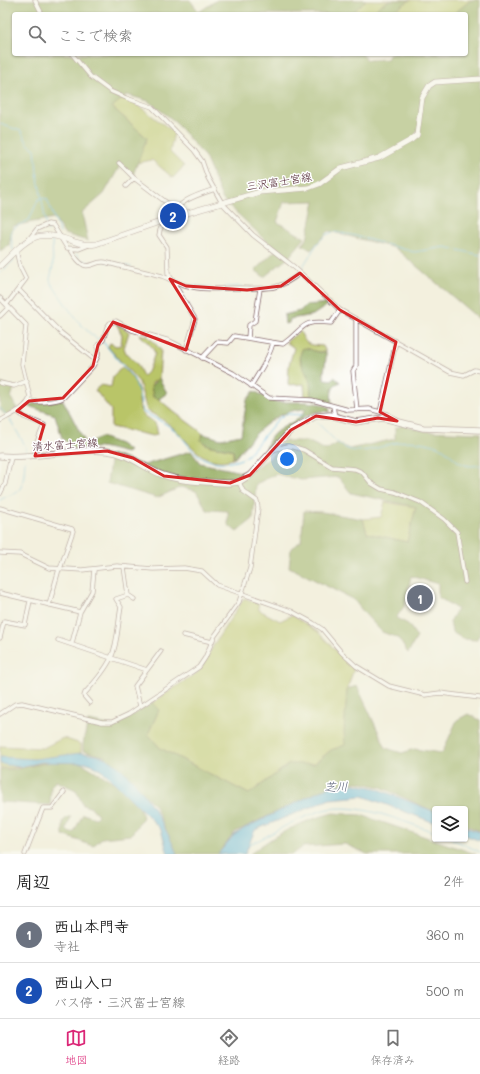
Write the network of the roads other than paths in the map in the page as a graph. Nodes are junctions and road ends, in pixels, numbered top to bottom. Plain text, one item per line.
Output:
1 (36, 0) edge
2 (41, 12) edge
3 (74, 56) edge
4 (480, 79) edge
5 (119, 164) dead end
6 (134, 178) junction
7 (126, 186) dead end
8 (215, 189) junction
9 (222, 203) junction
10 (175, 209) junction
11 (167, 220) junction
12 (59, 237) junction
13 (28, 239) junction
14 (89, 245) junction
15 (71, 250) junction
16 (14, 252) junction
17 (0, 266) edge
18 (298, 272) junction
19 (170, 279) junction
20 (260, 289) junction
21 (19, 290) junction
22 (0, 298) edge
23 (8, 305) junction
24 (340, 310) junction
25 (0, 316) edge
26 (356, 320) junction
27 (248, 338) junction
28 (396, 342) junction
29 (273, 343) junction
30 (186, 350) junction
31 (202, 358) junction
32 (95, 360) junction
33 (480, 371) edge
34 (27, 381) junction
35 (0, 383) edge
36 (251, 386) junction
37 (30, 400) junction
38 (333, 406) junction
39 (357, 410) junction
40 (17, 412) junction
41 (380, 412) junction
42 (335, 417) junction
43 (0, 421) edge
44 (397, 421) junction
45 (480, 430) edge
46 (272, 450) junction
47 (0, 456) edge
48 (34, 456) junction
49 (11, 457) junction
50 (239, 482) junction
51 (0, 494) edge
52 (0, 508) edge
53 (0, 553) edge
54 (124, 567) junction
55 (60, 569) junction
56 (94, 570) junction
57 (465, 582) dead end
58 (0, 593) edge
59 (128, 595) junction
60 (242, 595) junction
61 (134, 599) dead end
62 (30, 601) junction
63 (50, 605) junction
64 (80, 612) junction
65 (183, 635) dead end
66 (0, 638) edge
67 (58, 640) dead end
68 (212, 642) junction
69 (72, 643) junction
70 (161, 651) dead end
71 (111, 658) junction
72 (147, 670) junction
73 (480, 698) edge
74 (90, 703) dead end
75 (140, 706) junction
76 (0, 714) edge
77 (64, 792) dead end
78 (25, 854) edge

1 - 2 street
3 - 8 street
4 - 9 main road, 三沢富士宮線
5 - 6 street
6 - 7 street
6 - 10 street
8 - 9 street
8 - 10 street
9 - 11 main road, 三沢富士宮線
9 - 18 street
10 - 11 street
11 - 14 main road, 三沢富士宮線
11 - 19 street
12 - 13 main road
12 - 13 street
12 - 14 main road
12 - 15 street
13 - 16 main road
14 - 15 street
15 - 19 street
16 - 17 main road
16 - 21 street
18 - 20 street
18 - 24 street
19 - 20 street
19 - 30 street
20 - 27 street
21 - 23 street
21 - 32 street
22 - 23 street
23 - 25 street
23 - 34 street
24 - 26 street
24 - 29 street
26 - 28 street
26 - 39 street
27 - 29 street
27 - 31 street
28 - 33 street
28 - 41 street
29 - 36 street
30 - 31 street
30 - 32 street
31 - 36 street
32 - 37 street
34 - 35 street
34 - 37 street
36 - 38 street
37 - 40 street
38 - 39 street
38 - 42 street
39 - 41 street
40 - 43 street
40 - 48 street
41 - 44 street
42 - 44 main road
42 - 46 main road
44 - 45 main road
46 - 50 main road
46 - 57 street
47 - 49 main road, 清水富士宮線
48 - 49 main road, 清水富士宮線
48 - 50 main road, 清水富士宮線
49 - 51 street
50 - 60 street
52 - 55 street
53 - 55 street
54 - 56 street
54 - 59 street
54 - 60 street
55 - 56 street
55 - 63 street
56 - 64 street
58 - 62 street
59 - 61 street
59 - 71 street
60 - 68 street
60 - 73 street
62 - 63 street
62 - 66 street
63 - 64 street
64 - 69 street
65 - 68 street
67 - 69 street
68 - 75 street
69 - 71 street
70 - 72 street
71 - 72 street
71 - 74 street
72 - 75 street
75 - 76 street
77 - 78 street

